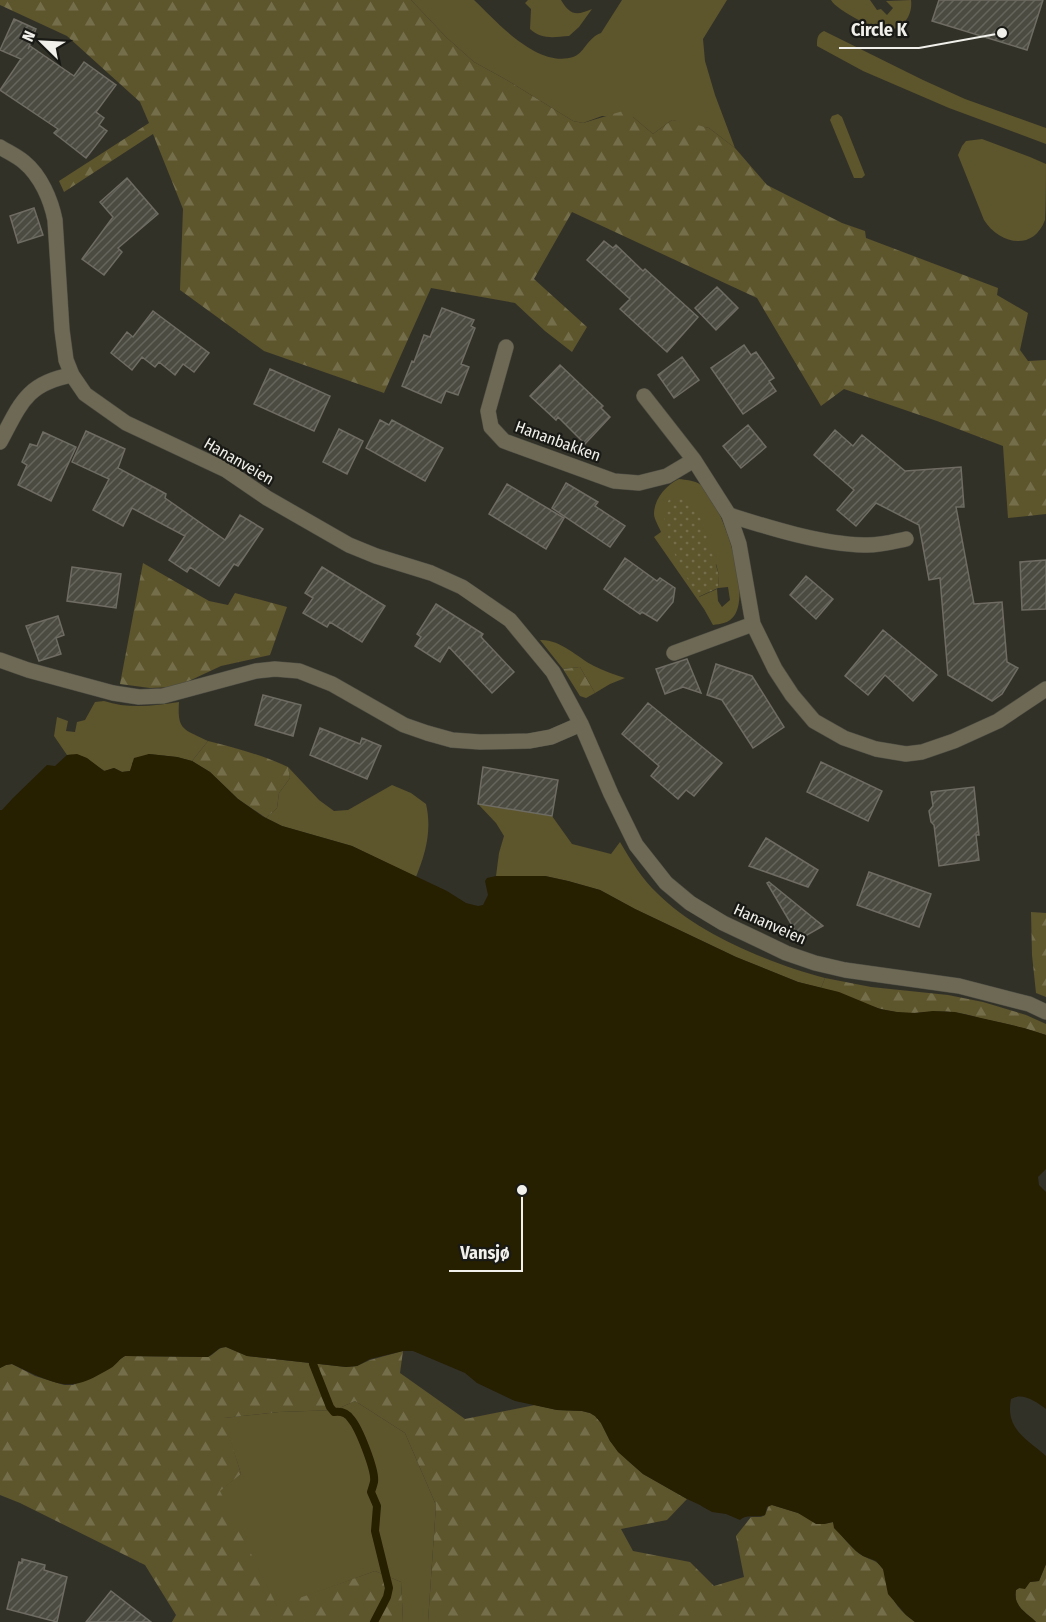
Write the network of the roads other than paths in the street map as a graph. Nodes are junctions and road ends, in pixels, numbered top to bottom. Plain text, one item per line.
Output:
1 (0, 147) edge
2 (506, 347) dead end
3 (72, 375) junction
4 (644, 396) dead end
5 (0, 442) edge
6 (694, 460) junction
7 (729, 515) junction
8 (906, 539) dead end
9 (753, 624) junction
10 (674, 653) dead end
11 (0, 660) edge
12 (1046, 688) edge
13 (581, 724) junction
14 (1046, 1012) edge

1 - 3 street, Hananveien
2 - 6 street, Hananbakken
3 - 5 street
3 - 13 street, Hananveien
4 - 6 street
6 - 7 street
7 - 8 street
7 - 9 street
9 - 10 street
9 - 12 street
11 - 13 street
13 - 14 street, Hananveien

